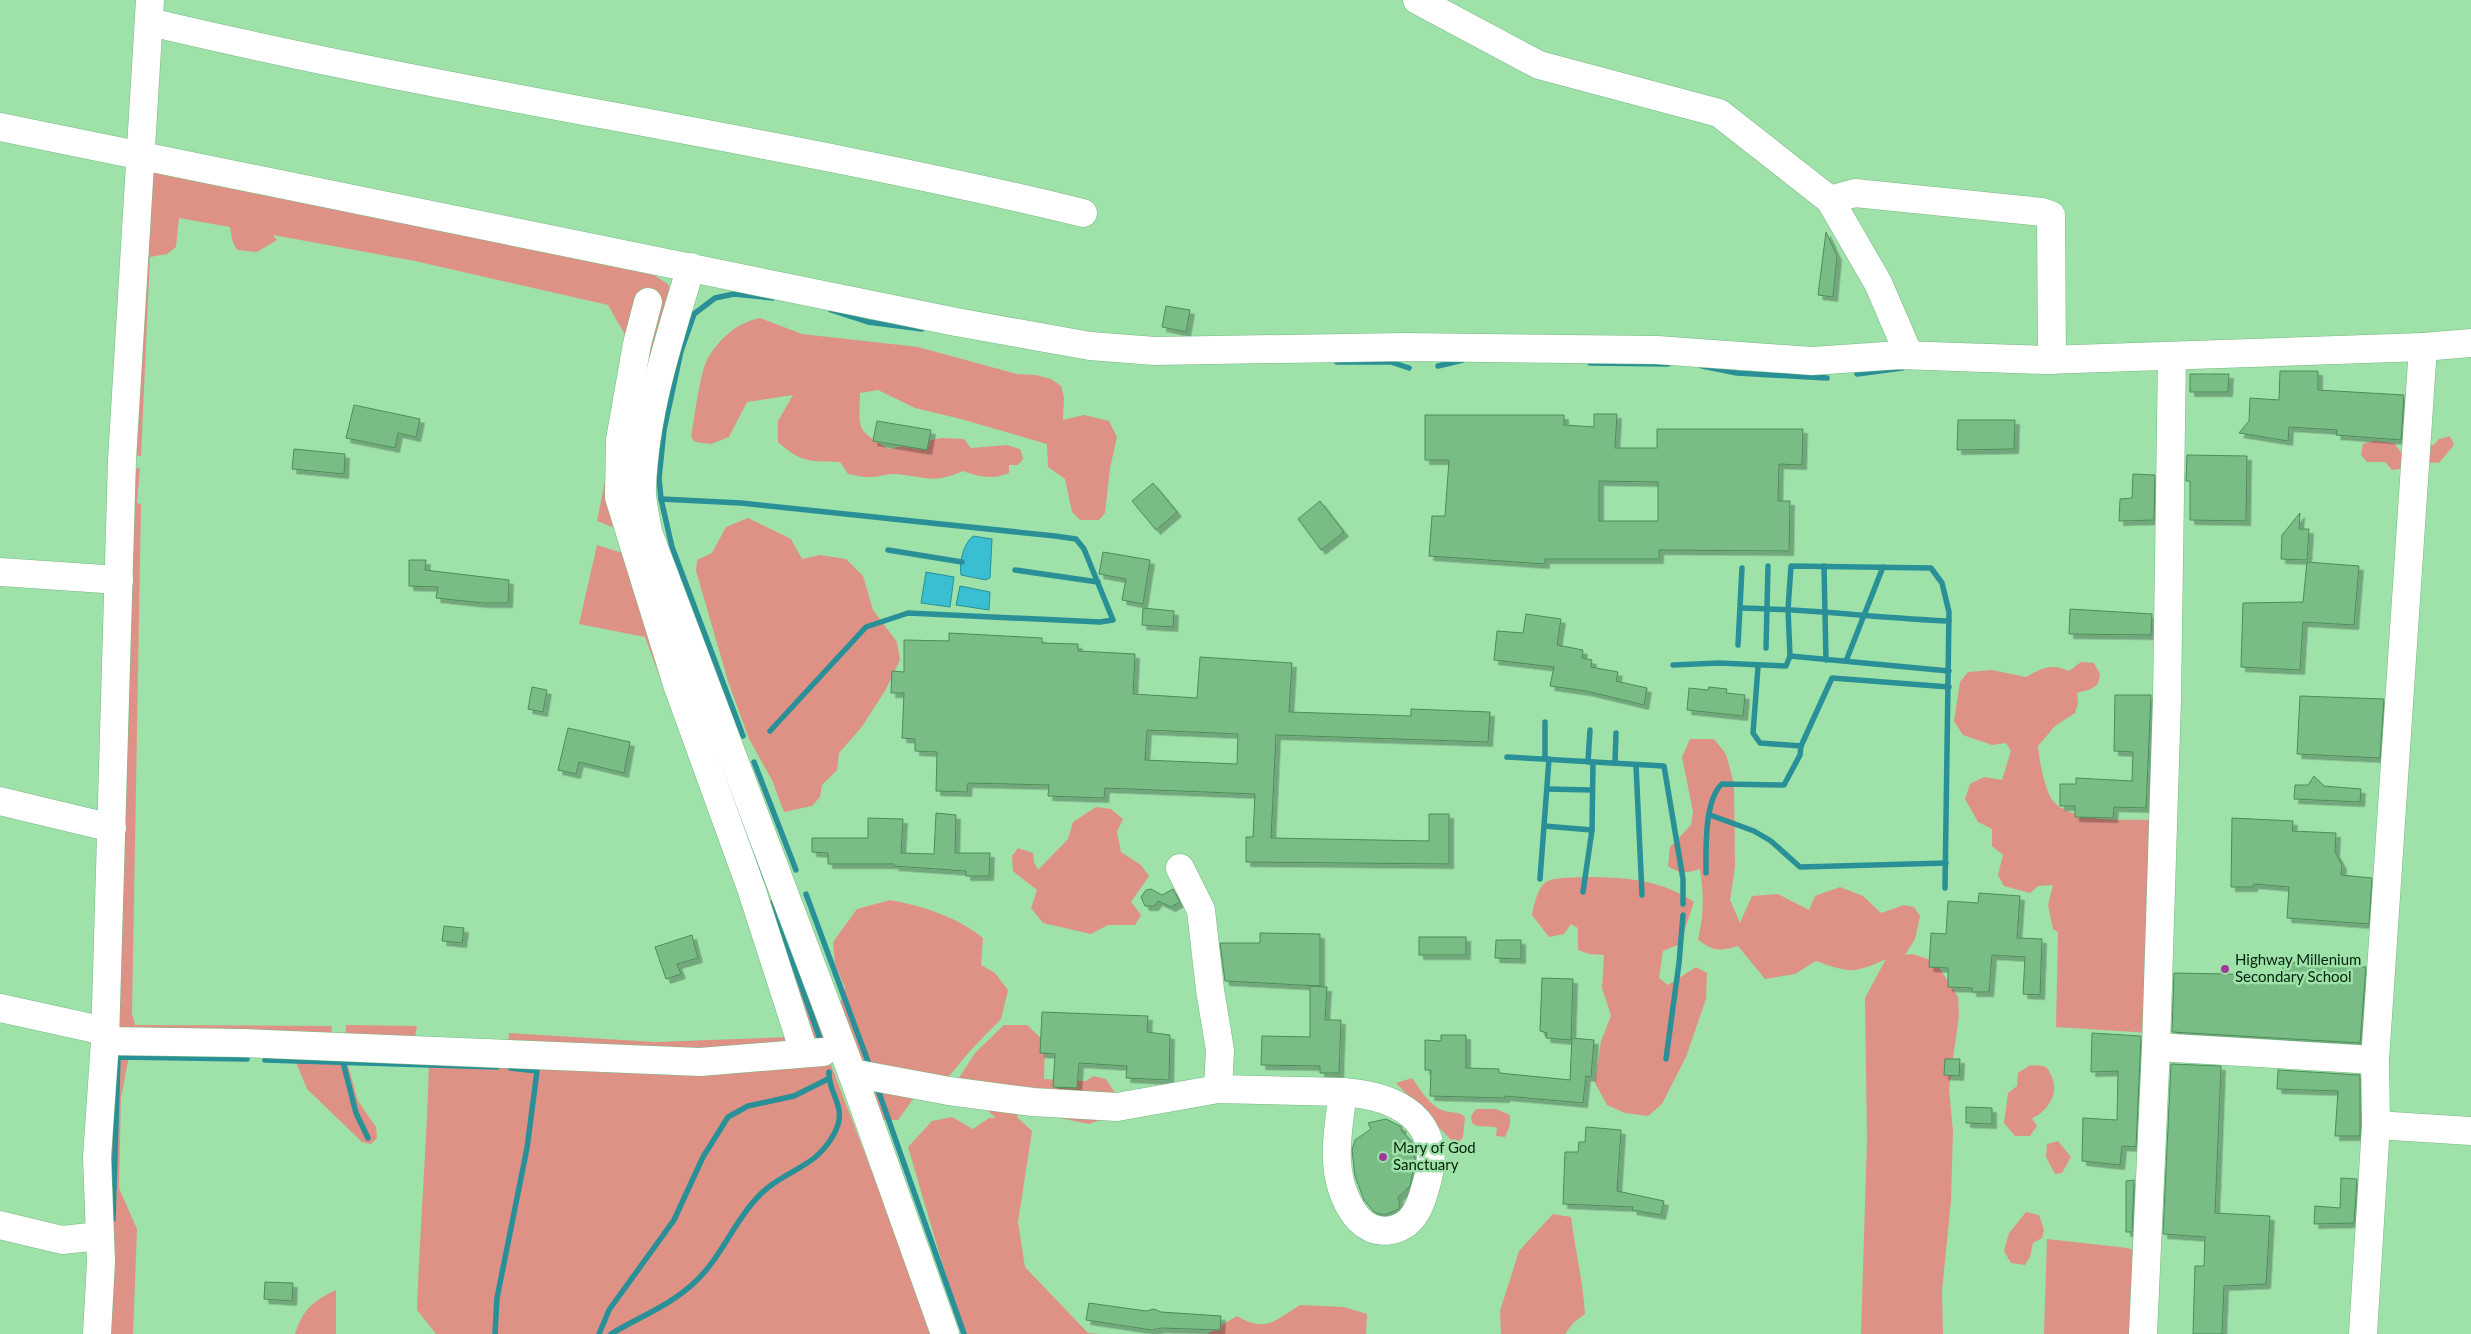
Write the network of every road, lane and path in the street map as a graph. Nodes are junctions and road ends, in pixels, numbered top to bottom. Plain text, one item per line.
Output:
1 (1417, 0) edge
2 (150, 11) edge
3 (0, 126) edge
4 (140, 157) junction
5 (1830, 200) junction
6 (1083, 213) dead end
7 (691, 267) junction
8 (648, 302) dead end
9 (2471, 343) edge
10 (2423, 347) junction
11 (1909, 355) junction
12 (2172, 356) junction
13 (2052, 360) junction
14 (0, 572) edge
15 (119, 580) junction
16 (0, 801) edge
17 (112, 828) junction
18 (1180, 868) dead end
19 (0, 1008) edge
20 (105, 1036) junction
21 (2156, 1047) junction
22 (804, 1052) junction
23 (2375, 1060) junction
24 (848, 1063) junction
25 (1218, 1089) junction
26 (1343, 1092) junction
27 (2376, 1125) junction
28 (2471, 1131) edge
29 (0, 1226) edge
30 (100, 1236) junction
31 (97, 1334) edge
32 (945, 1334) edge
33 (2144, 1334) edge
34 (2363, 1334) edge

1 - 5 street
2 - 4 street
2 - 6 street
3 - 4 street
4 - 7 street
4 - 15 street
5 - 11 street
5 - 13 street
7 - 11 street
7 - 24 street
8 - 22 street
9 - 10 street
10 - 12 street
10 - 23 street
11 - 13 street
12 - 13 street
12 - 21 street
14 - 15 street
15 - 17 street
16 - 17 street
17 - 20 street
18 - 25 street
19 - 20 street
20 - 22 street
20 - 30 street
21 - 23 street
21 - 33 street
22 - 24 street
23 - 27 street
24 - 25 street
24 - 32 street
25 - 26 street
26 - 26 street
27 - 28 street
27 - 34 street
29 - 30 street
30 - 31 street

